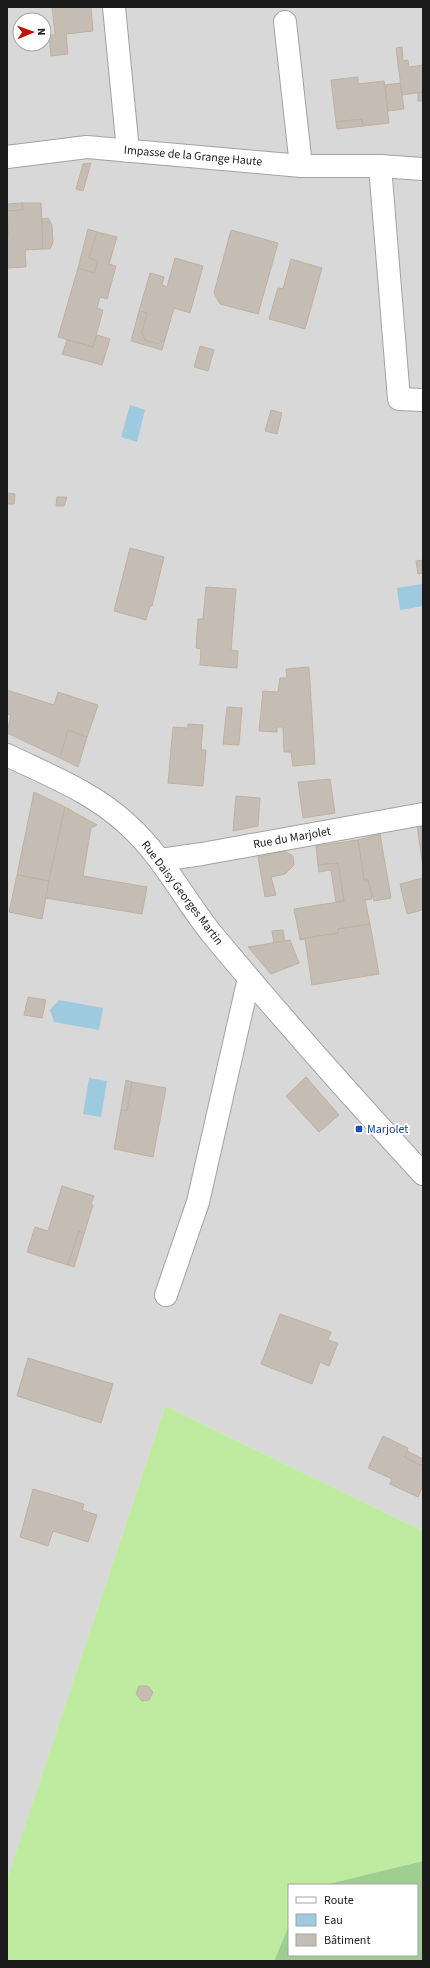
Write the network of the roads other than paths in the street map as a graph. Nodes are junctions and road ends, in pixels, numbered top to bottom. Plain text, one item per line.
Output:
1 (114, 7) edge
2 (285, 22) dead end
3 (128, 151) junction
4 (7, 157) edge
5 (301, 166) junction
6 (380, 166) junction
7 (423, 169) edge
8 (423, 400) edge
9 (7, 755) edge
10 (423, 814) edge
11 (160, 860) junction
12 (249, 978) junction
13 (423, 1174) edge
14 (166, 1295) dead end

1 - 3 street
2 - 5 street
3 - 4 street, Impasse de la Grange Haute
3 - 5 street, Impasse de la Grange Haute
5 - 6 street, Impasse de la Grange Haute
6 - 7 street, Impasse de la Grange Haute
6 - 8 street
9 - 11 street, Rue Daisy Georges Martin
10 - 11 street, Rue du Marjolet
11 - 12 street, Rue Daisy Georges Martin
12 - 13 street, Rue Daisy Georges Martin
12 - 14 street

